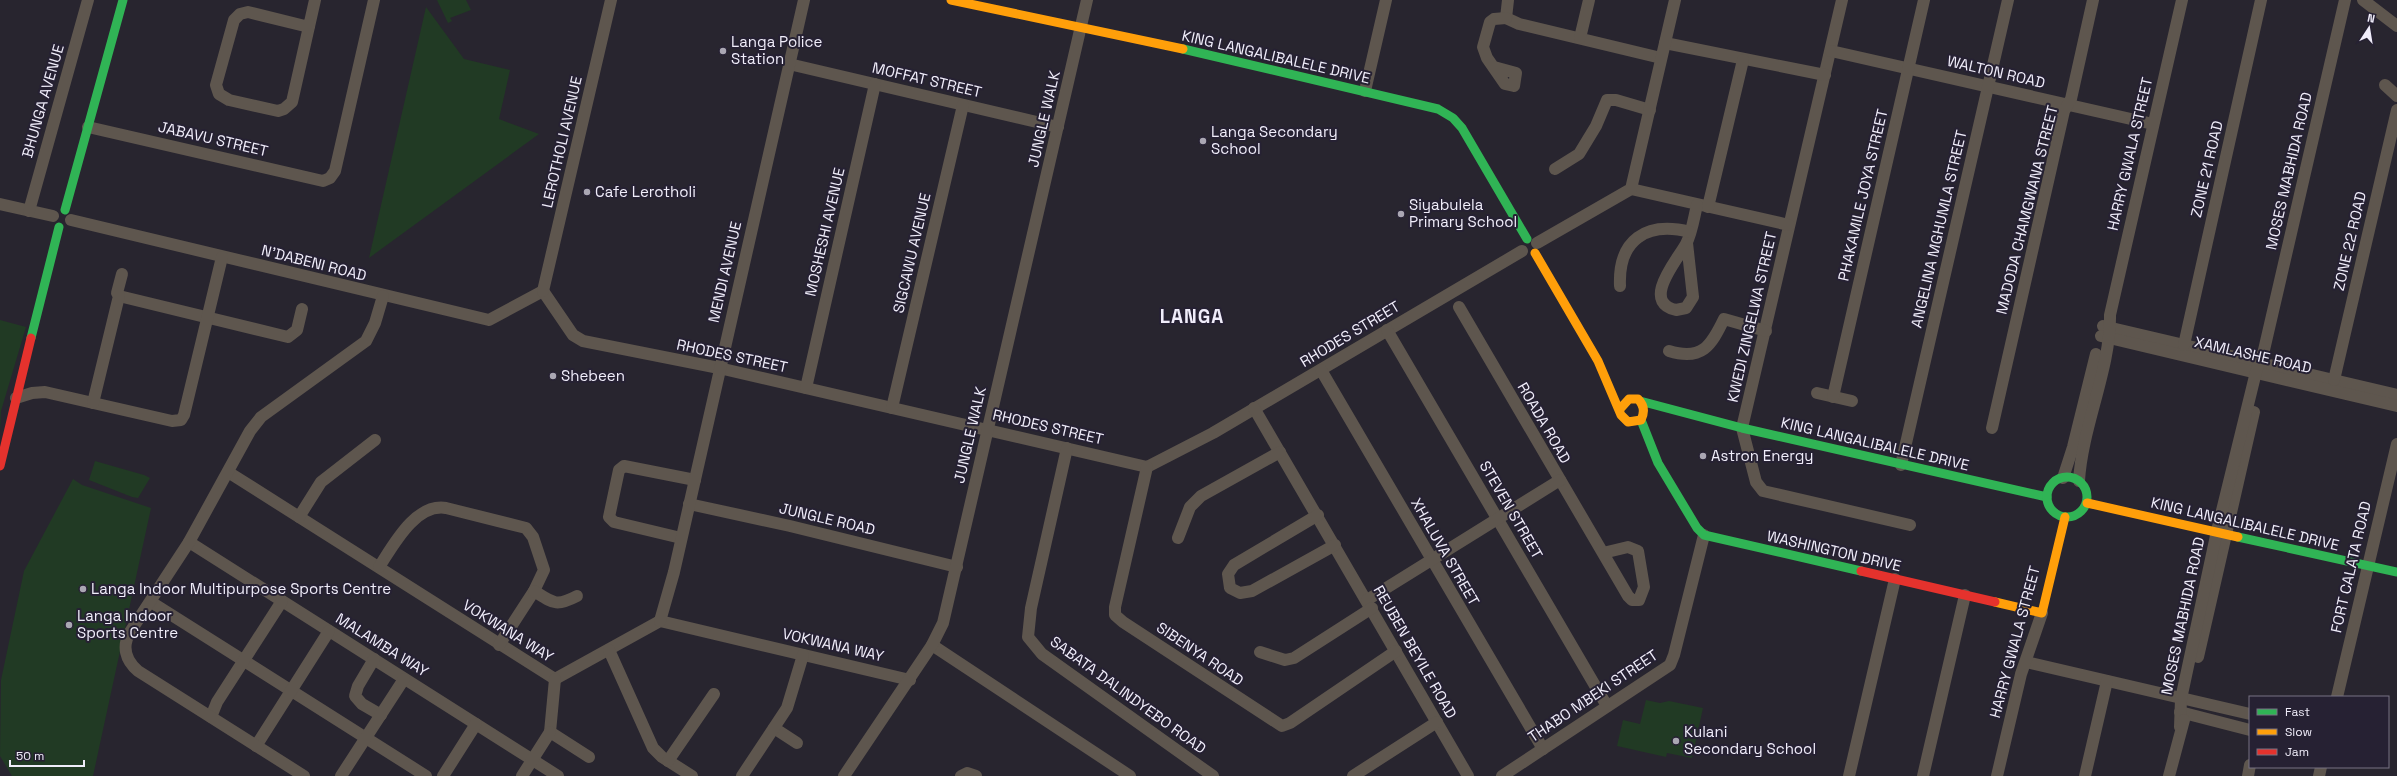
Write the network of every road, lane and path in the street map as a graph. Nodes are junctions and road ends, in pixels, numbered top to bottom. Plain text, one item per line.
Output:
1 (88, 0) edge
2 (123, 0) edge
3 (315, 0) edge
4 (374, 0) edge
5 (611, 0) edge
6 (804, 0) edge
7 (951, 0) edge
8 (1087, 0) edge
9 (1386, 0) edge
10 (1508, 0) edge
11 (1589, 0) edge
12 (1675, 0) edge
13 (1842, 0) edge
14 (1924, 0) edge
15 (2008, 0) edge
16 (2093, 0) edge
17 (2182, 0) edge
18 (2261, 0) edge
19 (2345, 0) edge
20 (2363, 0) edge
21 (1506, 18) junction
22 (309, 26) junction
23 (2397, 26) edge
24 (1081, 28) junction
25 (1580, 38) junction
26 (1665, 43) junction
27 (1830, 51) junction
28 (1661, 58) junction
29 (1743, 60) junction
30 (789, 64) junction
31 (1494, 67) dead end
32 (1908, 68) junction
33 (1825, 75) junction
34 (875, 84) junction
35 (2385, 85) dead end
36 (1988, 86) junction
37 (1365, 91) junction
38 (2397, 96) edge
39 (963, 105) junction
40 (2068, 105) junction
41 (1650, 110) junction
42 (2397, 110) edge
43 (2154, 124) junction
44 (88, 126) junction
45 (1058, 127) junction
46 (1555, 169) dead end
47 (1631, 189) junction
48 (0, 204) edge
49 (1702, 206) junction
50 (29, 211) junction
51 (68, 215) junction
52 (53, 216) junction
53 (1789, 224) junction
54 (60, 227) junction
55 (1688, 237) junction
56 (1533, 245) junction
57 (1522, 251) junction
58 (222, 257) junction
59 (122, 274) dead end
60 (1620, 286) dead end
61 (543, 291) junction
62 (119, 296) junction
63 (383, 296) junction
64 (1459, 307) dead end
65 (302, 308) dead end
66 (208, 318) junction
67 (1387, 330) junction
68 (1766, 331) junction
69 (2106, 332) junction
70 (2184, 345) junction
71 (1669, 351) dead end
72 (1598, 361) junction
73 (719, 368) junction
74 (2260, 368) junction
75 (1321, 370) junction
76 (2334, 380) junction
77 (806, 388) junction
78 (1817, 393) dead end
79 (2397, 395) edge
80 (1833, 397) junction
81 (16, 398) junction
82 (1637, 400) junction
83 (1852, 401) dead end
84 (93, 403) junction
85 (2397, 406) edge
86 (892, 408) junction
87 (1254, 408) junction
88 (1620, 408) junction
89 (1696, 417) junction
90 (1643, 418) junction
91 (1628, 422) junction
92 (1742, 428) junction
93 (1992, 428) dead end
94 (988, 430) junction
95 (375, 440) dead end
96 (2397, 444) edge
97 (1067, 448) junction
98 (1280, 452) junction
99 (1658, 463) junction
100 (1901, 465) junction
101 (0, 466) edge
102 (1147, 467) junction
103 (228, 472) junction
104 (2063, 478) junction
105 (695, 480) junction
106 (1560, 480) junction
107 (2079, 481) junction
108 (2047, 497) junction
109 (2087, 503) junction
110 (689, 504) junction
111 (1318, 515) junction
112 (299, 517) junction
113 (2064, 517) junction
114 (1498, 519) junction
115 (1910, 525) dead end
116 (2221, 532) junction
117 (1704, 535) junction
118 (681, 538) junction
119 (1178, 538) dead end
120 (189, 542) junction
121 (1335, 545) junction
122 (1603, 553) dead end
123 (1431, 560) junction
124 (2368, 566) junction
125 (379, 567) junction
126 (957, 567) junction
127 (2397, 572) edge
128 (1895, 579) junction
129 (534, 591) junction
130 (1965, 595) junction
131 (577, 596) dead end
132 (282, 601) junction
133 (151, 602) junction
134 (1369, 604) junction
135 (2042, 613) junction
136 (660, 621) junction
137 (329, 631) junction
138 (499, 644) junction
139 (932, 645) junction
140 (609, 650) junction
141 (1396, 651) junction
142 (1260, 652) dead end
143 (803, 655) junction
144 (374, 660) junction
145 (243, 661) junction
146 (2026, 662) junction
147 (404, 678) junction
148 (555, 679) junction
149 (910, 680) junction
150 (2107, 681) junction
151 (291, 691) junction
152 (714, 694) dead end
153 (2337, 696) edge
154 (2185, 700) junction
155 (1607, 706) junction
156 (2183, 713) junction
157 (2249, 714) edge
158 (381, 715) junction
159 (211, 717) junction
160 (1437, 722) junction
161 (476, 724) junction
162 (774, 728) junction
163 (2249, 730) edge
164 (550, 732) junction
165 (366, 738) junction
166 (797, 743) dead end
167 (256, 746) junction
168 (1543, 749) junction
169 (589, 756) dead end
170 (533, 760) junction
171 (668, 761) junction
172 (304, 776) edge
173 (341, 776) edge
174 (426, 776) edge
175 (443, 776) edge
176 (522, 776) edge
177 (558, 776) edge
178 (692, 776) edge
179 (742, 776) edge
180 (844, 776) edge
181 (961, 776) edge
182 (976, 776) edge
183 (1130, 776) edge
184 (1213, 776) edge
185 (1353, 776) edge
186 (1468, 776) edge
187 (1502, 776) edge
188 (1849, 776) edge
189 (1924, 776) edge
190 (1997, 776) edge
191 (2085, 776) edge
192 (2169, 776) edge

1 - 50 street, BHUNGA AVENUE
2 - 44 street
3 - 22 street
4 - 44 street, JABAVU STREET
5 - 61 street, LEROTHOLI AVENUE
6 - 30 street, MENDI AVENUE
7 - 24 street, KING LANGALIBALELE DRIVE
8 - 24 street, JUNGLE WALK
9 - 37 street
10 - 21 street
11 - 25 street
12 - 26 street
13 - 27 street, KWEDI ZINGELWA STREET
14 - 32 street, PHAKAMILE JOYA STREET
15 - 36 street, ANGELINA MGHUMLA STREET
16 - 40 street, MADODA CHAMGWANA STREET
17 - 43 street, HARRY GWALA STREET
18 - 70 street, ZONE 21 ROAD
19 - 74 street, MOSES MABHIDA ROAD
20 - 23 street
21 - 25 street
21 - 31 street
22 - 22 street
24 - 37 street, KING LANGALIBALELE DRIVE
24 - 45 street, JUNGLE WALK
25 - 28 street
26 - 28 street
26 - 29 street
27 - 32 street, WALTON ROAD
27 - 33 street, KWEDI ZINGELWA STREET
28 - 41 street
29 - 33 street
29 - 49 street
30 - 34 street, MOFFAT STREET
30 - 73 street, MENDI AVENUE
32 - 36 street, WALTON ROAD
32 - 80 street, PHAKAMILE JOYA STREET
33 - 53 street, KWEDI ZINGELWA STREET
34 - 39 street, MOFFAT STREET
34 - 77 street, MOSHESHI AVENUE
35 - 38 street
36 - 40 street, WALTON ROAD
36 - 100 street, ANGELINA MGHUMLA STREET
37 - 56 street, KING LANGALIBALELE DRIVE
39 - 45 street, MOFFAT STREET
39 - 86 street, SIGCAWU AVENUE
40 - 43 street, WALTON ROAD
40 - 93 street, MADODA CHAMGWANA STREET
41 - 46 street
41 - 47 street
42 - 76 street, ZONE 22 ROAD
43 - 69 street, HARRY GWALA STREET
44 - 51 street
45 - 94 street, JUNGLE WALK
47 - 49 street
47 - 56 street
48 - 50 street
49 - 53 street
49 - 55 street
50 - 52 street
51 - 52 street
51 - 54 street
51 - 58 street, N'DABENI ROAD
52 - 54 street
53 - 68 street, KWEDI ZINGELWA STREET
54 - 81 street
55 - 55 street
55 - 60 street
56 - 57 street
56 - 57 street
56 - 72 street, KING LANGALIBALELE DRIVE
57 - 67 street, RHODES STREET
58 - 63 street, N'DABENI ROAD
58 - 66 street
59 - 62 street
61 - 63 street, N'DABENI ROAD
61 - 73 street, RHODES STREET
62 - 66 street
62 - 84 street
63 - 103 street
64 - 106 street, ROADA ROAD
65 - 66 street
66 - 84 street
67 - 75 street, RHODES STREET
67 - 114 street, STEVEN STREET
68 - 71 street
68 - 92 street, KWEDI ZINGELWA STREET
69 - 70 street, XAMLASHE ROAD
69 - 74 street, XAMLASHE ROAD
69 - 104 street, HARRY GWALA STREET
69 - 107 street, HARRY GWALA STREET
70 - 74 street, XAMLASHE ROAD
72 - 82 street, KING LANGALIBALELE DRIVE
72 - 88 street, KING LANGALIBALELE DRIVE
73 - 77 street, RHODES STREET
73 - 105 street, MENDI AVENUE
74 - 76 street, XAMLASHE ROAD
74 - 85 street, XAMLASHE ROAD
74 - 116 street, MOSES MABHIDA ROAD
75 - 87 street, RHODES STREET
75 - 123 street, XHALUVA STREET
76 - 79 street, XAMLASHE ROAD
77 - 86 street, RHODES STREET
78 - 80 street
80 - 83 street
81 - 84 street
81 - 101 street
82 - 88 street
82 - 89 street, KING LANGALIBALELE DRIVE
82 - 90 street
86 - 94 street, RHODES STREET
87 - 98 street, REUBEN BEYILE ROAD
87 - 102 street, RHODES STREET
88 - 91 street
89 - 90 street, KING LANGALIBALELE DRIVE
89 - 92 street, KING LANGALIBALELE DRIVE
90 - 91 street
90 - 99 street
91 - 99 street
92 - 100 street, KING LANGALIBALELE DRIVE
92 - 115 street, KWEDI ZINGELWA STREET
94 - 97 street, RHODES STREET
94 - 126 street, JUNGLE WALK
95 - 112 street
96 - 124 street, FORT CALATA ROAD
97 - 102 street, RHODES STREET
97 - 184 street, SABATA DALINDYEBO ROAD
98 - 111 street, REUBEN BEYILE ROAD
98 - 119 street
99 - 117 street
100 - 108 street, KING LANGALIBALELE DRIVE
102 - 141 street, SIBENYA ROAD
103 - 112 street, VOKWANA WAY
103 - 120 street
104 - 107 street
104 - 108 street
105 - 110 street, MENDI AVENUE
105 - 118 street
106 - 114 street
106 - 122 street, ROADA ROAD
107 - 109 street
108 - 113 street
109 - 113 street
109 - 116 street, KING LANGALIBALELE DRIVE
110 - 118 street, MENDI AVENUE
110 - 126 street, JUNGLE ROAD
111 - 121 street, REUBEN BEYILE ROAD
111 - 121 street
112 - 125 street, VOKWANA WAY
113 - 135 street, HARRY GWALA STREET
114 - 123 street
114 - 155 street, STEVEN STREET
116 - 124 street, KING LANGALIBALELE DRIVE
116 - 154 street, MOSES MABHIDA ROAD
117 - 128 street, WASHINGTON DRIVE
117 - 155 street, THABO MBEKI STREET
118 - 136 street, MENDI AVENUE
120 - 132 street, MALAMBA WAY
120 - 133 street
121 - 134 street, REUBEN BEYILE ROAD
123 - 134 street
123 - 168 street, XHALUVA STREET
124 - 127 street, KING LANGALIBALELE DRIVE
124 - 153 street, FORT CALATA ROAD
125 - 129 street
125 - 138 street, VOKWANA WAY
126 - 139 street, JUNGLE WALK
128 - 130 street, WASHINGTON DRIVE
128 - 188 street
129 - 131 street
129 - 138 street
130 - 135 street, WASHINGTON DRIVE
130 - 189 street
132 - 137 street, MALAMBA WAY
132 - 145 street
133 - 145 street
133 - 159 street
134 - 141 street, REUBEN BEYILE ROAD
134 - 142 street
135 - 146 street, HARRY GWALA STREET
136 - 140 street, VOKWANA WAY
136 - 143 street, VOKWANA WAY
137 - 144 street, MALAMBA WAY
137 - 151 street
138 - 148 street, VOKWANA WAY
139 - 149 street, JUNGLE WALK
139 - 183 street
140 - 148 street, VOKWANA WAY
140 - 171 street
141 - 160 street, REUBEN BEYILE ROAD
143 - 149 street, VOKWANA WAY
143 - 162 street
144 - 147 street, MALAMBA WAY
144 - 158 street
145 - 151 street
145 - 159 street
146 - 150 street
146 - 190 street, HARRY GWALA STREET
147 - 158 street
147 - 161 street, MALAMBA WAY
148 - 164 street
149 - 180 street, JUNGLE WALK
150 - 154 street
150 - 191 street
151 - 165 street
151 - 167 street
152 - 171 street
154 - 156 street, MOSES MABHIDA ROAD
154 - 157 street
155 - 168 street, THABO MBEKI STREET
156 - 163 street
156 - 192 street, MOSES MABHIDA ROAD
158 - 165 street
159 - 167 street
160 - 185 street
160 - 186 street, REUBEN BEYILE ROAD
161 - 170 street, MALAMBA WAY
161 - 175 street
162 - 166 street
162 - 179 street
164 - 169 street
164 - 170 street
165 - 173 street
165 - 174 street
167 - 172 street
168 - 187 street, THABO MBEKI STREET
170 - 176 street
170 - 177 street, MALAMBA WAY
171 - 178 street
181 - 182 street

